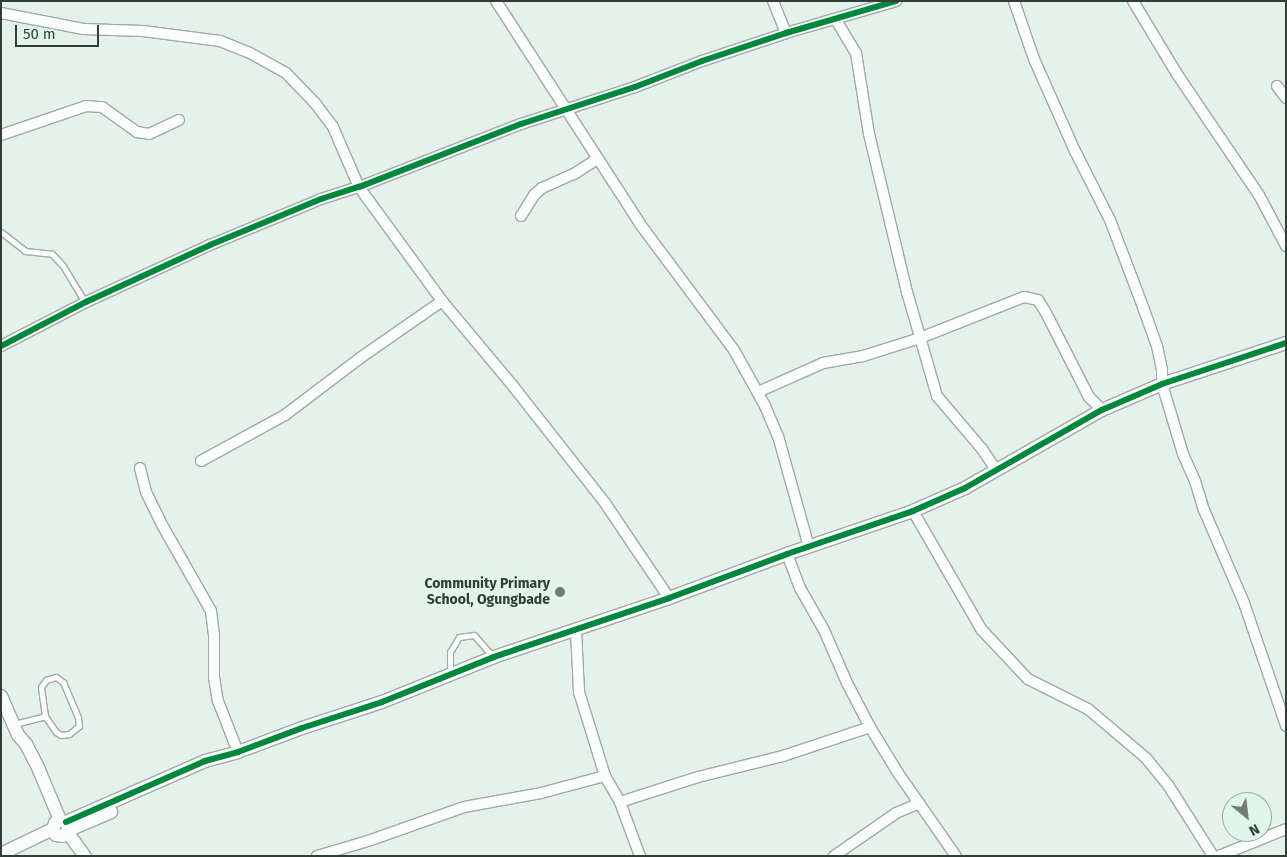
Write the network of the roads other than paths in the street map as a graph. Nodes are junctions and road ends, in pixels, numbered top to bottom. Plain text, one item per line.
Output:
1 (496, 1) edge
2 (773, 1) edge
3 (896, 1) edge
4 (1014, 1) edge
5 (1133, 1) edge
6 (1, 13) edge
7 (836, 20) junction
8 (786, 33) junction
9 (1277, 86) dead end
10 (1286, 98) edge
11 (566, 110) junction
12 (179, 120) dead end
13 (1, 135) edge
14 (597, 159) junction
15 (359, 187) junction
16 (521, 216) dead end
17 (1, 232) edge
18 (1286, 246) edge
19 (442, 301) junction
20 (86, 302) junction
21 (920, 338) junction
22 (1286, 343) edge
23 (1, 346) edge
24 (1162, 384) junction
25 (758, 392) junction
26 (1102, 410) junction
27 (201, 461) dead end
28 (140, 468) dead end
29 (996, 470) junction
30 (913, 511) junction
31 (809, 547) junction
32 (786, 554) junction
33 (669, 598) junction
34 (576, 630) junction
35 (494, 657) junction
36 (450, 674) junction
37 (1, 696) edge
38 (45, 716) junction
39 (1286, 726) edge
40 (870, 727) junction
41 (16, 729) junction
42 (238, 752) junction
43 (605, 776) junction
44 (620, 802) junction
45 (919, 803) junction
46 (61, 829) junction
47 (1286, 829) edge
48 (1, 854) edge
49 (16, 856) edge
50 (75, 856) edge
51 (85, 856) edge
52 (317, 856) edge
53 (640, 856) edge
54 (834, 856) edge
55 (956, 856) edge
56 (1213, 856) edge
57 (1219, 856) edge

1 - 11 street
2 - 8 street
3 - 7 street
4 - 24 street
5 - 18 street
6 - 15 street
7 - 8 street
7 - 21 street
8 - 11 street
9 - 10 street
11 - 14 street
11 - 15 street
12 - 13 street
14 - 16 street
14 - 25 street
15 - 19 street
15 - 20 street
17 - 20 lane
19 - 27 street
19 - 33 street
20 - 23 street
21 - 25 street
21 - 26 street
21 - 29 street
22 - 24 street
24 - 26 street
24 - 39 street
25 - 31 street
26 - 29 street
28 - 42 street
29 - 30 street
30 - 31 street
30 - 56 street
31 - 32 street
32 - 33 street
32 - 40 street
33 - 34 street
34 - 35 street
34 - 43 street
35 - 36 street
35 - 36 lane
36 - 42 street
37 - 41 street
38 - 38 lane
38 - 41 lane
40 - 44 street
40 - 45 street
41 - 46 street
42 - 46 street
43 - 44 street
43 - 52 street
44 - 53 street
45 - 54 street
45 - 55 street
46 - 48 street
46 - 49 street
46 - 50 street
46 - 51 street
47 - 57 street

